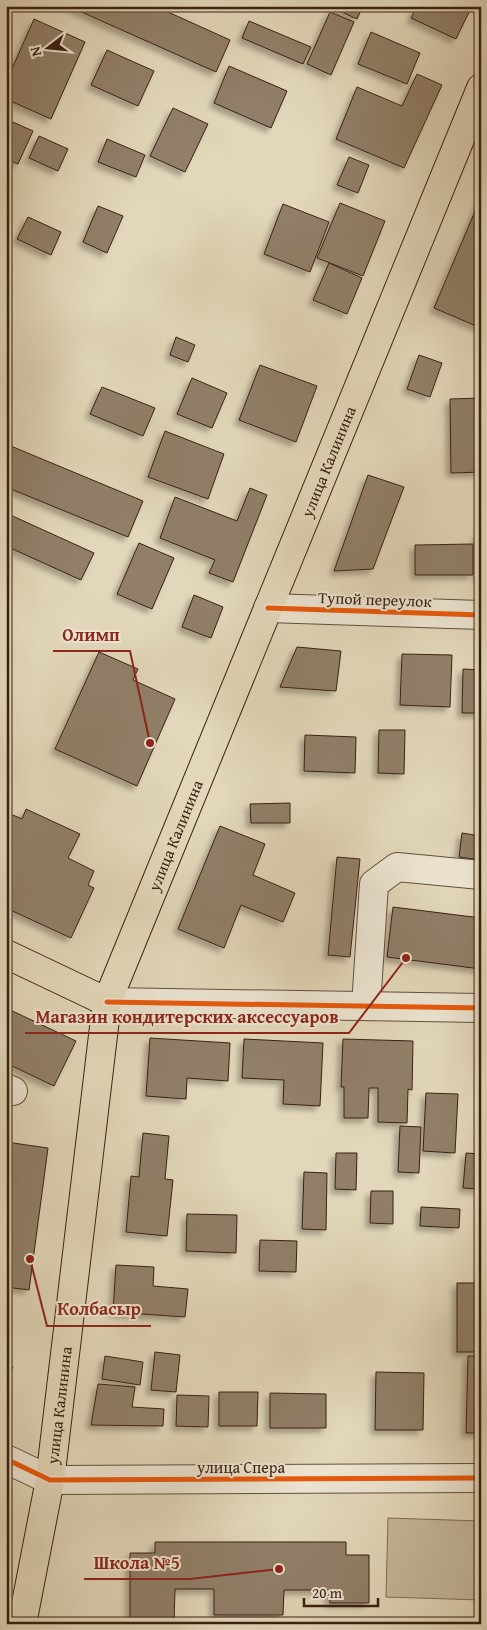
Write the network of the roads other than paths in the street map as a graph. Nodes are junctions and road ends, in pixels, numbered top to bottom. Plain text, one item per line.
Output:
1 (481, 88) edge
2 (268, 608) junction
3 (481, 615) edge
4 (481, 875) edge
5 (6, 954) edge
6 (107, 1002) junction
7 (366, 1006) junction
8 (481, 1008) edge
9 (6, 1459) edge
10 (481, 1478) edge
11 (50, 1480) junction
12 (22, 1624) edge

1 - 2 main road, улица Калинина
2 - 3 street, Тупой переулок
2 - 6 main road, улица Калинина
4 - 7 street
5 - 6 main road
6 - 7 street
6 - 11 main road, улица Калинина
7 - 8 street
9 - 11 street, улица Спера
10 - 11 street, улица Спера
11 - 12 main road, улица Калинина

